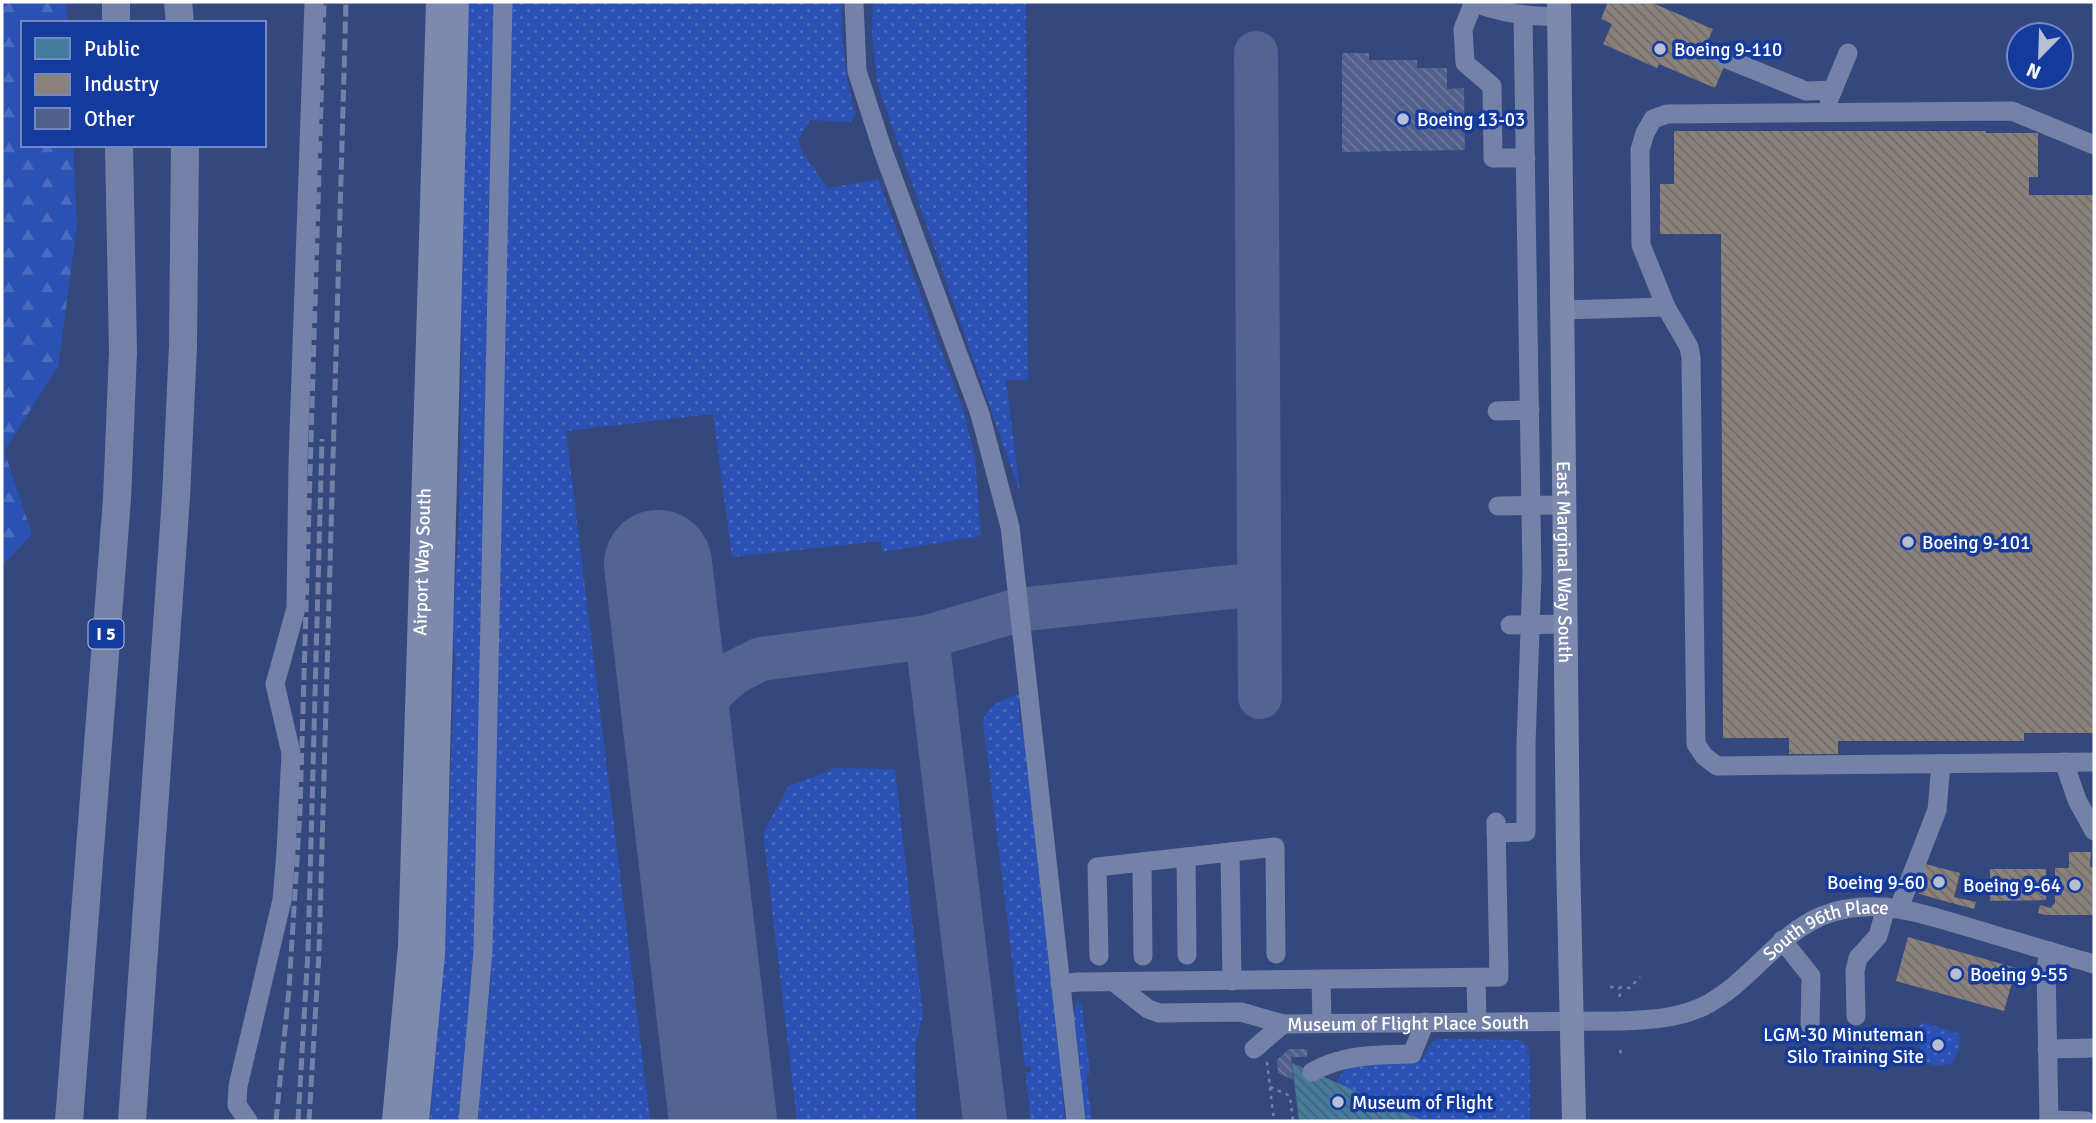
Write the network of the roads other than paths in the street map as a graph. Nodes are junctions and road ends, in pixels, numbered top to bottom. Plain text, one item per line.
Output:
1 (116, 2) edge
2 (178, 2) edge
3 (314, 2) edge
4 (438, 2) edge
5 (457, 2) edge
6 (503, 2) edge
7 (854, 2) edge
8 (1474, 2) edge
9 (1560, 9) edge
10 (1523, 16) junction
11 (116, 21) edge
12 (180, 21) edge
13 (1849, 53) dead end
14 (1722, 57) dead end
15 (1833, 90) junction
16 (1823, 113) junction
17 (2094, 145) edge
18 (119, 147) edge
19 (185, 147) edge
20 (1526, 158) junction
21 (1666, 307) junction
22 (1563, 310) junction
23 (1530, 410) junction
24 (1497, 411) dead end
25 (1566, 505) junction
26 (1499, 506) dead end
27 (1531, 506) junction
28 (1530, 624) junction
29 (1567, 624) junction
30 (1510, 625) dead end
31 (2064, 762) junction
32 (2094, 762) edge
33 (1941, 764) junction
34 (2094, 831) edge
35 (1230, 852) junction
36 (1186, 857) junction
37 (1142, 862) junction
38 (1892, 908) junction
39 (1782, 940) junction
40 (2050, 951) junction
41 (1276, 954) dead end
42 (1099, 956) dead end
43 (1143, 956) dead end
44 (1187, 956) dead end
45 (2094, 964) edge
46 (1476, 978) junction
47 (1321, 979) junction
48 (1232, 981) junction
49 (1114, 982) junction
50 (1060, 984) junction
51 (1856, 1016) dead end
52 (1572, 1020) junction
53 (1477, 1021) junction
54 (1425, 1022) junction
55 (1322, 1023) junction
56 (1283, 1024) junction
57 (1810, 1025) dead end
58 (2094, 1048) edge
59 (1254, 1049) road end
60 (2043, 1054) junction
61 (1312, 1072) dead end
62 (2045, 1112) edge
63 (69, 1121) edge
64 (132, 1121) edge
65 (248, 1121) edge
66 (394, 1121) edge
67 (417, 1121) edge
68 (468, 1121) edge
69 (1076, 1121) edge
70 (1574, 1121) edge
71 (2086, 1121) edge

1 - 11 highway
2 - 12 highway
3 - 65 street
4 - 66 main road, Airport Way South
5 - 67 main road, Airport Way South
6 - 68 street
7 - 50 street
8 - 10 street
8 - 20 street
9 - 10 street
9 - 22 main road, East Marginal Way South
10 - 20 street
13 - 15 street
14 - 15 street
15 - 16 street
16 - 17 street
16 - 21 street
18 - 63 highway, I 5
19 - 64 highway
20 - 23 street
21 - 22 street
21 - 33 street
22 - 25 main road, East Marginal Way South
23 - 24 street
23 - 27 street
25 - 27 street
25 - 29 main road, East Marginal Way South
26 - 27 street
27 - 28 street
28 - 29 street
28 - 30 street
28 - 46 street
29 - 52 main road, East Marginal Way South
31 - 32 street
31 - 33 street
31 - 34 street
33 - 38 street
35 - 36 street
35 - 41 street
35 - 48 street
36 - 37 street
36 - 44 street
37 - 42 street
37 - 43 street
38 - 39 street, South 96th Place
38 - 40 street, South 96th Place
38 - 51 street
39 - 52 street, South 96th Place
39 - 57 street
40 - 45 street, South 96th Place
40 - 60 street
46 - 47 street
46 - 53 street
47 - 48 street
47 - 55 street
48 - 49 street
49 - 50 street
49 - 56 street
50 - 69 street
52 - 53 street, Museum of Flight Place South
52 - 70 main road, East Marginal Way South
53 - 54 street, Museum of Flight Place South
54 - 55 street, Museum of Flight Place South
54 - 61 street
55 - 56 street, Museum of Flight Place South
56 - 59 street, Museum of Flight Place South
58 - 60 street
60 - 62 street
62 - 71 street

